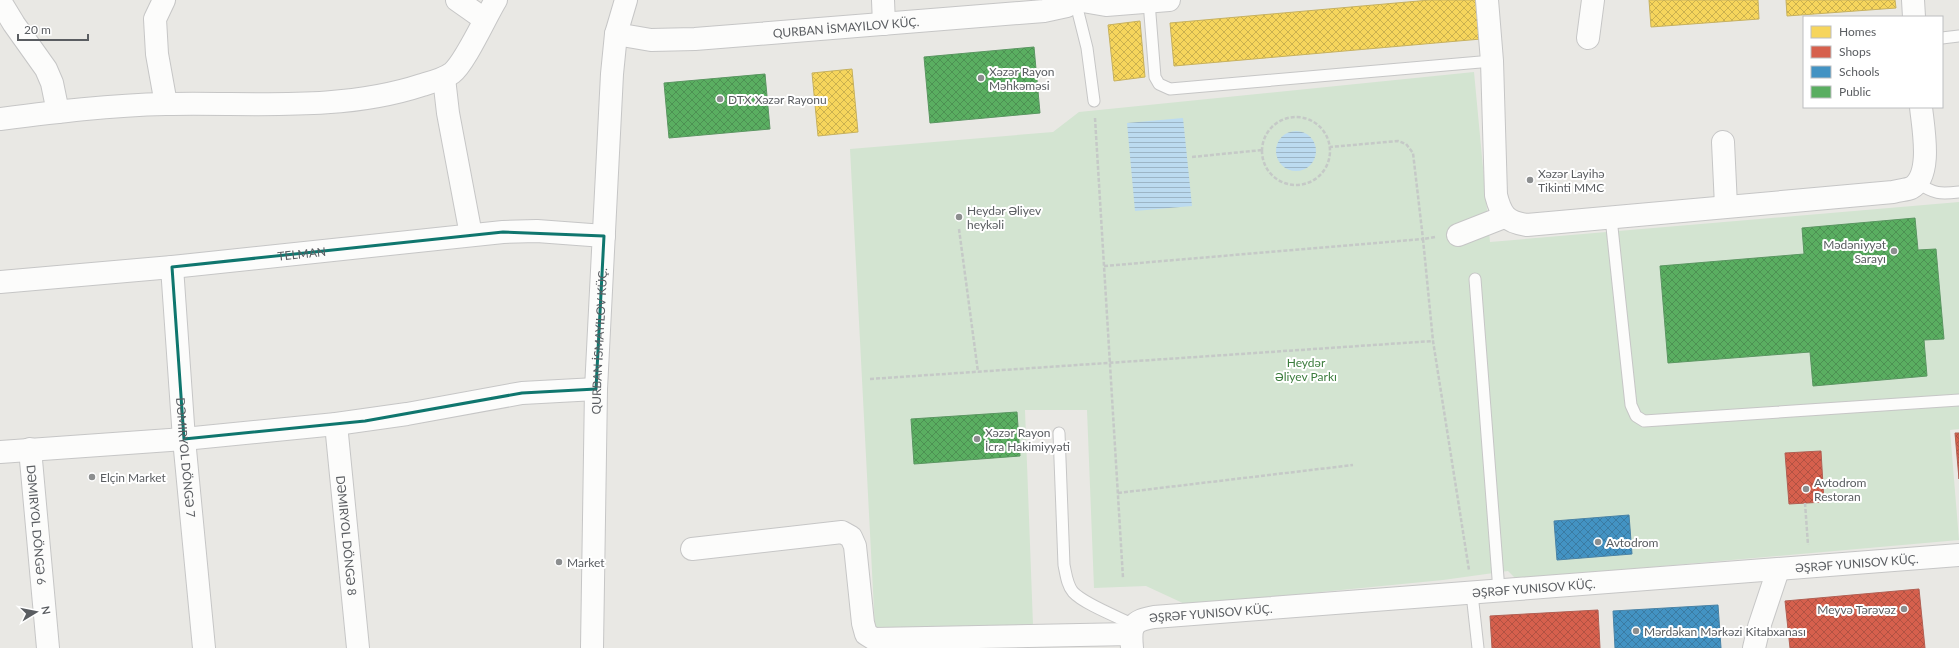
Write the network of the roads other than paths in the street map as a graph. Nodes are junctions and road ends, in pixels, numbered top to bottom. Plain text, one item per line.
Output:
1 (164, 0) edge
2 (457, 0) edge
3 (496, 0) edge
4 (626, 0) edge
5 (883, 0) edge
6 (1076, 0) edge
7 (1487, 0) edge
8 (1593, 0) edge
9 (1913, 0) edge
10 (0, 1) edge
11 (1159, 1) edge
12 (1914, 16) edge
13 (484, 19) junction
14 (884, 24) junction
15 (616, 34) junction
16 (1959, 36) edge
17 (1588, 38) dead end
18 (1943, 38) edge
19 (1492, 61) junction
20 (444, 78) junction
21 (1094, 101) road end
22 (166, 104) junction
23 (1921, 108) edge
24 (58, 112) junction
25 (0, 119) edge
26 (1723, 142) dead end
27 (1918, 183) junction
28 (1959, 192) edge
29 (1726, 206) junction
30 (1504, 217) junction
31 (1611, 218) junction
32 (1458, 234) road end
33 (471, 235) junction
34 (604, 236) junction
35 (172, 267) junction
36 (1475, 279) dead end
37 (0, 282) edge
38 (596, 389) junction
39 (1959, 400) edge
40 (336, 424) junction
41 (1058, 433) dead end
42 (184, 439) junction
43 (30, 450) junction
44 (0, 452) edge
45 (692, 549) dead end
46 (1959, 555) edge
47 (1778, 570) junction
48 (1499, 591) junction
49 (1472, 594) junction
50 (1132, 635) edge
51 (48, 648) edge
52 (204, 648) edge
53 (358, 648) edge
54 (592, 648) edge
55 (1478, 648) edge
56 (1754, 648) edge

1 - 22 street
2 - 13 street
3 - 13 street
4 - 15 street
5 - 14 street
6 - 11 street
6 - 14 street
6 - 21 lane
7 - 19 street
8 - 17 street
9 - 12 street
10 - 24 street
11 - 19 lane
13 - 20 street
14 - 15 street
15 - 34 street
16 - 18 lane
19 - 30 street
20 - 22 street
20 - 33 street
22 - 24 street
23 - 27 street
24 - 25 street
26 - 29 street
27 - 28 lane
27 - 29 street
29 - 31 street
30 - 31 street
30 - 32 street
31 - 39 lane
33 - 34 street, TELMAN
33 - 35 street, TELMAN
34 - 38 street
35 - 37 street, TELMAN
35 - 42 street, DƏMIRYOL DÖNGƏ 7
36 - 48 lane
38 - 40 street
38 - 54 street
40 - 42 street
40 - 53 street, DƏMIRYOL DÖNGƏ 8
41 - 50 lane
42 - 43 street
42 - 52 street, DƏMIRYOL DÖNGƏ 7
43 - 44 street
43 - 51 street, DƏMIRYOL DÖNGƏ 6
45 - 50 street, ƏŞRƏF YUNISOV KÜÇ.
46 - 47 street, ƏŞRƏF YUNISOV KÜÇ.
47 - 48 street, ƏŞRƏF YUNISOV KÜÇ.
47 - 56 street
48 - 49 street, ƏŞRƏF YUNISOV KÜÇ.
49 - 50 street, ƏŞRƏF YUNISOV KÜÇ.
49 - 55 lane

